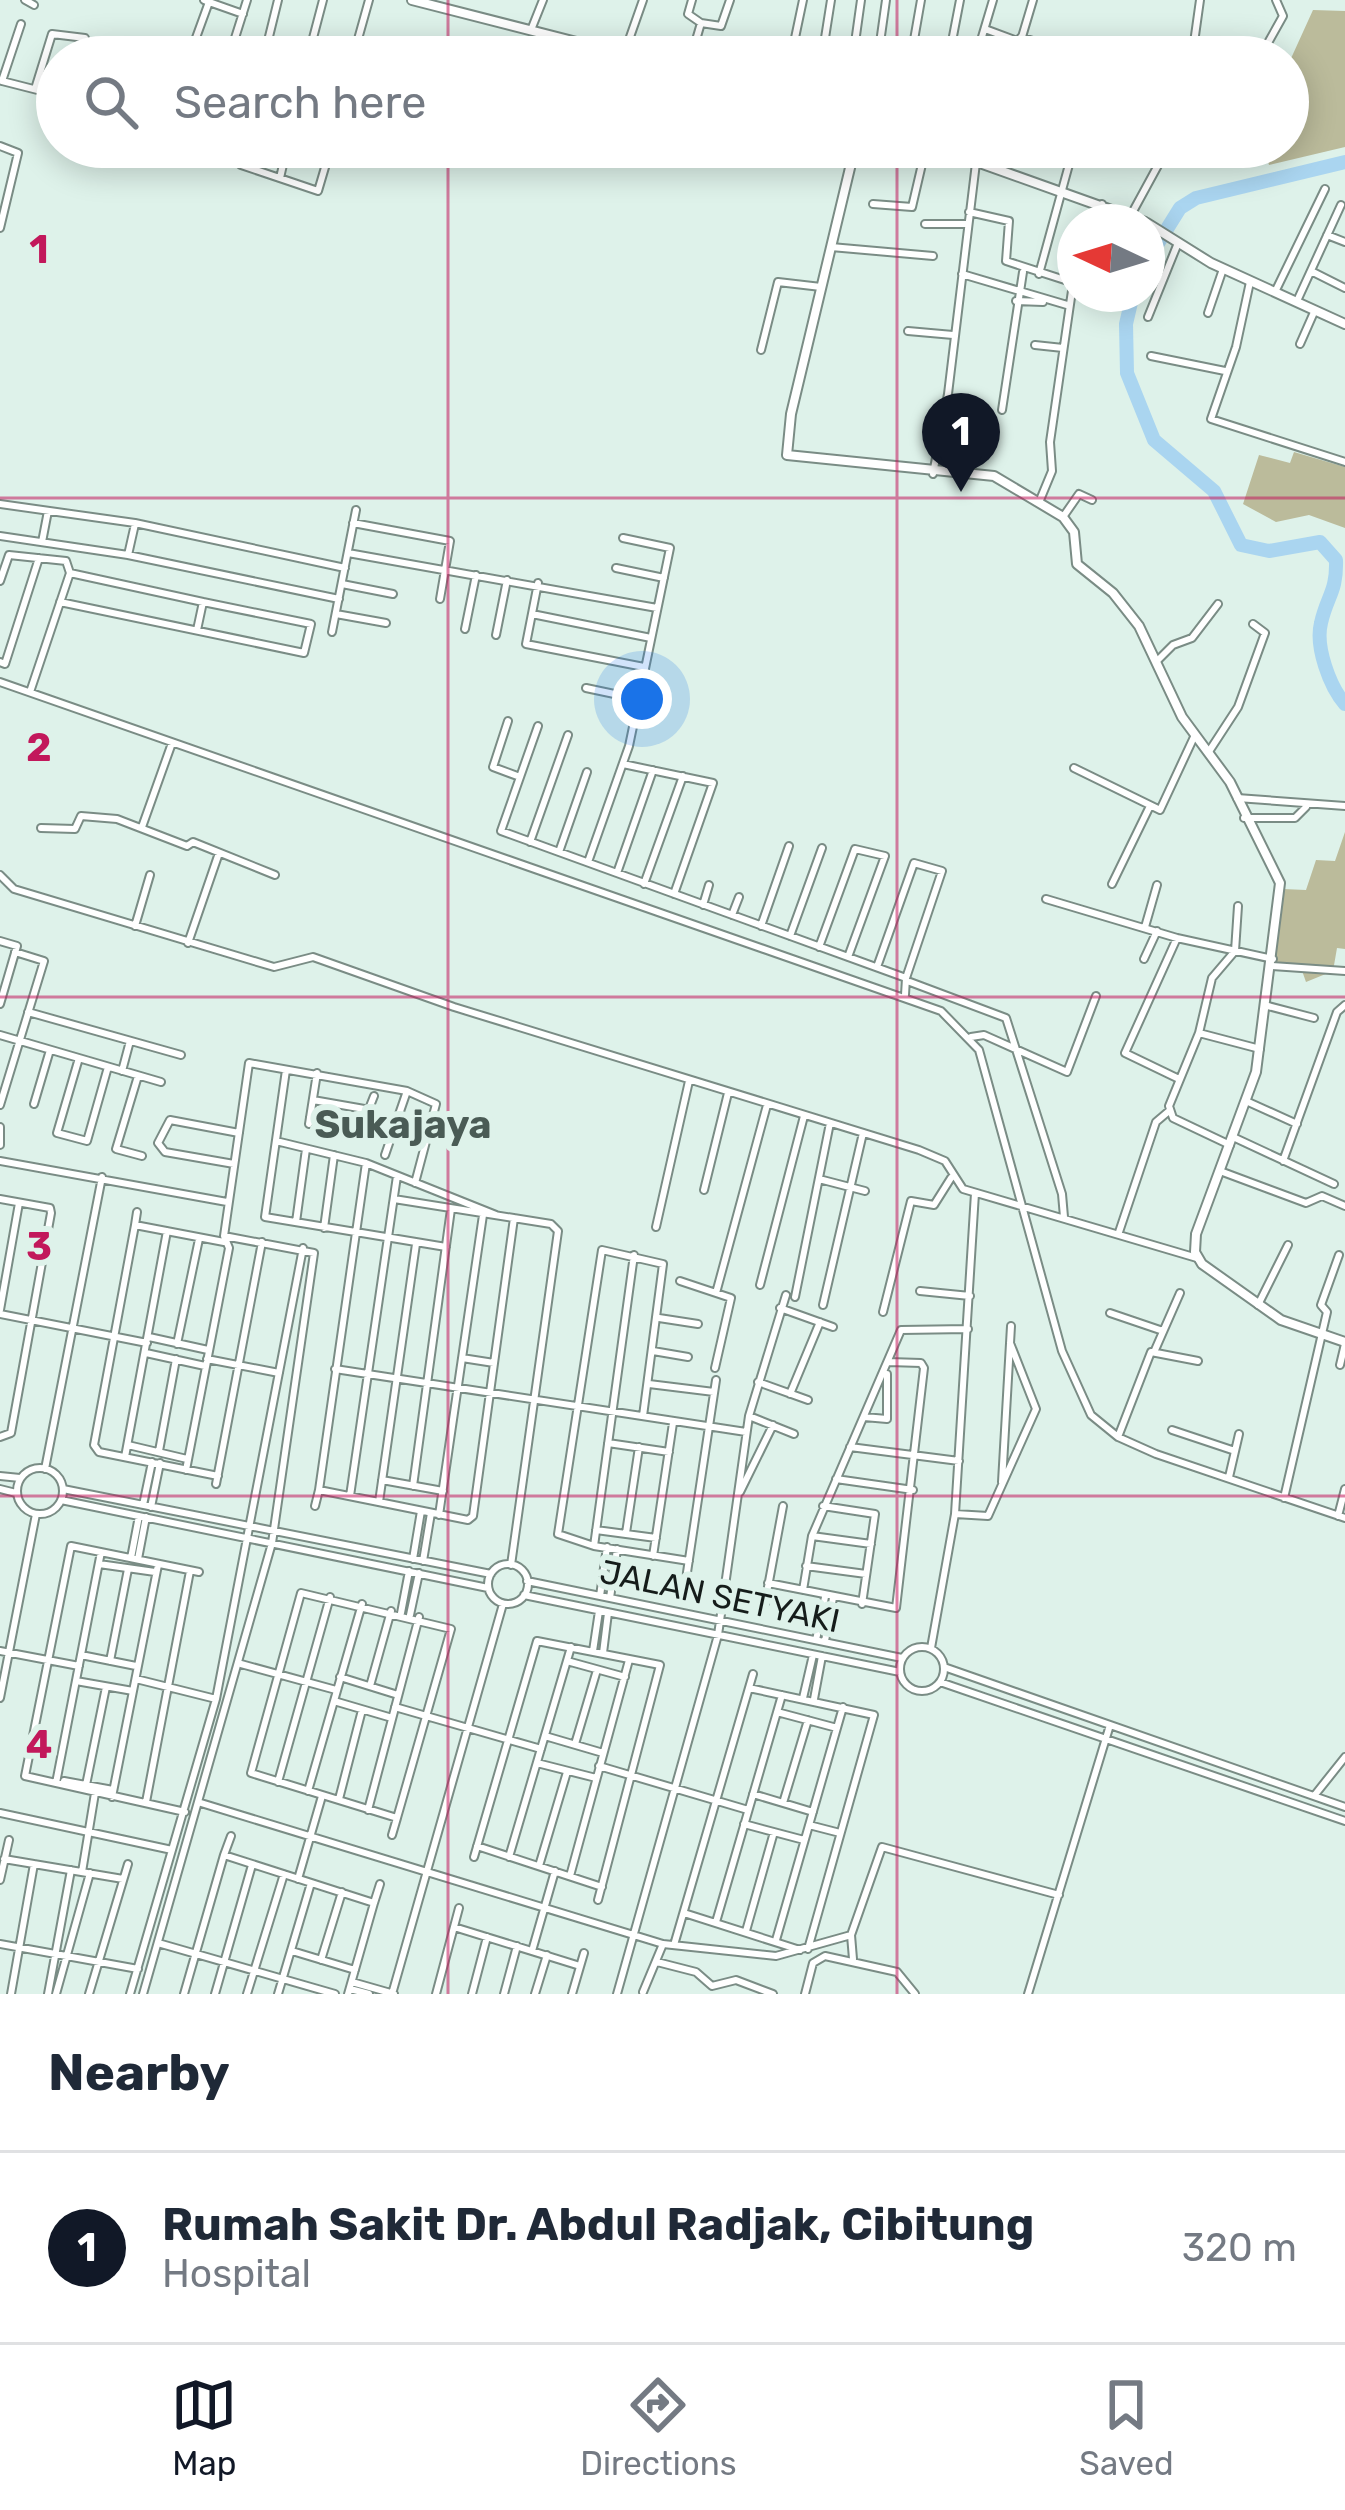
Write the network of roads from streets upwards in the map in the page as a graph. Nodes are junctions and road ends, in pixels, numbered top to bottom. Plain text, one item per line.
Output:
1 (25, 0) edge
2 (248, 0) edge
3 (278, 0) edge
4 (323, 0) edge
5 (369, 0) edge
6 (412, 0) edge
7 (543, 0) edge
8 (643, 0) edge
9 (692, 0) edge
10 (730, 0) edge
11 (802, 0) edge
12 (831, 0) edge
13 (862, 0) edge
14 (886, 0) edge
15 (921, 0) edge
16 (960, 0) edge
17 (980, 0) edge
18 (1033, 0) edge
19 (1200, 0) edge
20 (1276, 0) edge
21 (207, 1) edge
22 (992, 1) edge
23 (34, 5) dead end
24 (453, 5) edge
25 (243, 14) junction
26 (701, 22) junction
27 (21, 24) dead end
28 (536, 32) junction
29 (983, 33) junction
30 (196, 36) edge
31 (236, 36) edge
32 (270, 36) edge
33 (314, 36) edge
34 (359, 36) edge
35 (536, 36) edge
36 (552, 36) edge
37 (630, 36) edge
38 (697, 36) edge
39 (794, 36) edge
40 (825, 36) edge
41 (856, 36) edge
42 (881, 36) edge
43 (915, 36) edge
44 (953, 36) edge
45 (982, 36) edge
46 (991, 36) edge
47 (1022, 36) edge
48 (1195, 36) edge
49 (1273, 36) edge
50 (1, 81) edge
51 (36, 86) edge
52 (35, 89) joint
53 (0, 146) edge
54 (250, 168) edge
55 (282, 168) edge
56 (325, 168) edge
57 (850, 168) edge
58 (924, 168) edge
59 (975, 168) edge
60 (996, 168) edge
61 (1067, 168) edge
62 (1157, 168) edge
63 (0, 178) edge
64 (280, 178) junction
65 (11, 181) junction
66 (1324, 189) dead end
67 (1059, 190) junction
68 (873, 204) dead end
69 (1102, 204) edge
70 (1137, 204) edge
71 (1341, 205) dead end
72 (969, 212) junction
73 (925, 224) dead end
74 (967, 224) junction
75 (0, 228) edge
76 (1165, 233) edge
77 (1328, 235) junction
78 (1176, 240) junction
79 (1345, 242) edge
80 (831, 247) junction
81 (933, 256) dead end
82 (1223, 269) junction
83 (1023, 270) junction
84 (1311, 271) junction
85 (961, 274) junction
86 (1039, 274) junction
87 (1057, 278) edge
88 (1250, 282) junction
89 (821, 287) junction
90 (1345, 288) edge
91 (1019, 289) junction
92 (1276, 292) junction
93 (1016, 302) junction
94 (1044, 302) junction
95 (1297, 302) junction
96 (1057, 304) edge
97 (1315, 310) junction
98 (1066, 312) edge
99 (1208, 313) dead end
100 (1148, 317) dead end
101 (1345, 324) edge
102 (908, 331) dead end
103 (953, 335) junction
104 (1300, 344) dead end
105 (1035, 345) dead end
106 (1063, 348) junction
107 (761, 350) dead end
108 (1151, 356) dead end
109 (1225, 371) junction
110 (1002, 410) dead end
111 (1345, 462) edge
112 (933, 474) junction
113 (1040, 500) junction
114 (1092, 500) dead end
115 (0, 504) edge
116 (356, 510) dead end
117 (47, 511) junction
118 (1063, 517) junction
119 (135, 523) junction
120 (353, 523) junction
121 (0, 536) edge
122 (622, 538) dead end
123 (42, 542) junction
124 (348, 553) junction
125 (128, 555) junction
126 (39, 557) junction
127 (345, 568) junction
128 (616, 568) dead end
129 (445, 572) junction
130 (70, 573) junction
131 (476, 575) junction
132 (507, 578) junction
133 (664, 578) junction
134 (0, 581) edge
135 (342, 584) junction
136 (538, 584) junction
137 (393, 593) dead end
138 (339, 598) junction
139 (440, 598) dead end
140 (60, 602) junction
141 (203, 602) junction
142 (1218, 604) dead end
143 (657, 608) junction
144 (335, 614) junction
145 (532, 614) junction
146 (386, 623) dead end
147 (1253, 624) dead end
148 (465, 629) dead end
149 (197, 630) junction
150 (332, 632) dead end
151 (496, 635) dead end
152 (651, 638) junction
153 (0, 662) edge
154 (1156, 662) junction
155 (645, 668) junction
156 (0, 682) edge
157 (586, 688) dead end
158 (30, 692) junction
159 (638, 699) junction
160 (508, 721) dead end
161 (538, 726) dead end
162 (568, 735) dead end
163 (1194, 736) junction
164 (171, 748) junction
165 (1208, 753) junction
166 (623, 764) junction
167 (1074, 768) dead end
168 (653, 770) junction
169 (587, 772) dead end
170 (682, 776) junction
171 (520, 777) junction
172 (1237, 798) junction
173 (1150, 805) junction
174 (1345, 806) edge
175 (1306, 807) dead end
176 (1244, 818) junction
177 (142, 827) junction
178 (41, 828) dead end
179 (530, 842) junction
180 (789, 845) dead end
181 (822, 848) dead end
182 (559, 852) junction
183 (219, 853) junction
184 (588, 862) junction
185 (616, 873) junction
186 (0, 875) edge
187 (150, 875) dead end
188 (275, 875) dead end
189 (644, 884) junction
190 (1112, 884) dead end
191 (709, 885) dead end
192 (1157, 885) dead end
193 (674, 894) junction
194 (739, 897) dead end
195 (1046, 899) dead end
196 (703, 905) junction
197 (1238, 906) dead end
198 (732, 915) junction
199 (135, 926) junction
200 (761, 926) junction
201 (1145, 927) junction
202 (1157, 931) junction
203 (790, 936) junction
204 (1177, 938) junction
205 (0, 941) edge
206 (188, 944) junction
207 (819, 947) junction
208 (1235, 951) junction
209 (15, 952) junction
210 (848, 957) junction
211 (1144, 959) dead end
212 (1272, 962) junction
213 (878, 967) junction
214 (1345, 971) edge
215 (908, 980) junction
216 (905, 995) junction
217 (1096, 996) dead end
218 (0, 1004) edge
219 (1345, 1005) edge
220 (1268, 1006) junction
221 (28, 1012) junction
222 (1314, 1018) dead end
223 (1198, 1033) junction
224 (0, 1035) edge
225 (971, 1037) junction
226 (130, 1040) junction
227 (19, 1041) junction
228 (50, 1050) junction
229 (1017, 1050) junction
230 (1261, 1050) junction
231 (181, 1054) dead end
232 (79, 1058) junction
233 (108, 1067) junction
234 (286, 1068) junction
235 (122, 1071) junction
236 (316, 1073) junction
237 (138, 1076) junction
238 (1179, 1079) junction
239 (689, 1081) junction
240 (161, 1082) dead end
241 (407, 1090) junction
242 (728, 1093) junction
243 (374, 1096) dead end
244 (313, 1100) junction
245 (1246, 1101) junction
246 (34, 1104) dead end
247 (0, 1105) edge
248 (766, 1105) junction
249 (370, 1110) junction
250 (1168, 1111) junction
251 (804, 1116) junction
252 (830, 1124) junction
253 (1297, 1124) junction
254 (0, 1127) edge
255 (361, 1129) junction
256 (238, 1133) junction
257 (863, 1133) junction
258 (392, 1137) junction
259 (275, 1141) junction
260 (1231, 1141) junction
261 (0, 1145) edge
262 (306, 1148) junction
263 (334, 1155) junction
264 (386, 1155) dead end
265 (142, 1156) dead end
266 (0, 1161) edge
267 (1283, 1161) junction
268 (365, 1163) junction
269 (234, 1164) junction
270 (1220, 1171) junction
271 (397, 1176) junction
272 (102, 1177) junction
273 (951, 1178) junction
274 (819, 1179) junction
275 (415, 1183) junction
276 (1334, 1184) dead end
277 (850, 1186) junction
278 (704, 1190) dead end
279 (865, 1191) dead end
280 (976, 1192) junction
281 (0, 1198) edge
282 (394, 1199) junction
283 (228, 1202) junction
284 (19, 1203) junction
285 (1024, 1206) junction
286 (1345, 1206) edge
287 (451, 1209) junction
288 (137, 1212) dead end
289 (483, 1215) junction
290 (499, 1217) junction
291 (1064, 1217) junction
292 (514, 1218) junction
293 (296, 1224) junction
294 (135, 1225) junction
295 (656, 1227) dead end
296 (324, 1228) junction
297 (167, 1231) junction
298 (1119, 1232) junction
299 (355, 1233) junction
300 (388, 1238) junction
301 (199, 1239) junction
302 (224, 1239) junction
303 (262, 1242) junction
304 (417, 1243) junction
305 (1288, 1245) dead end
306 (446, 1247) junction
307 (303, 1248) junction
308 (1339, 1255) dead end
309 (634, 1256) junction
310 (1197, 1258) junction
311 (680, 1281) dead end
312 (760, 1285) dead end
313 (920, 1291) dead end
314 (716, 1293) junction
315 (1180, 1293) dead end
316 (970, 1296) junction
317 (823, 1305) dead end
318 (1258, 1305) junction
319 (0, 1307) edge
320 (780, 1307) junction
321 (883, 1312) dead end
322 (1110, 1313) dead end
323 (659, 1318) junction
324 (31, 1321) junction
325 (820, 1322) junction
326 (698, 1324) dead end
327 (1011, 1326) dead end
328 (833, 1327) dead end
329 (74, 1329) junction
330 (968, 1329) junction
331 (1163, 1331) junction
332 (1321, 1336) junction
333 (115, 1337) junction
334 (1010, 1343) junction
335 (1345, 1343) edge
336 (147, 1344) junction
337 (177, 1344) junction
338 (653, 1351) junction
339 (1155, 1351) junction
340 (688, 1357) dead end
341 (462, 1358) junction
342 (176, 1359) junction
343 (207, 1359) junction
344 (1198, 1361) dead end
345 (494, 1364) junction
346 (240, 1365) junction
347 (888, 1365) junction
348 (1340, 1365) dead end
349 (715, 1368) dead end
350 (335, 1369) junction
351 (279, 1373) junction
352 (368, 1374) junction
353 (397, 1378) junction
354 (716, 1380) dead end
355 (758, 1382) junction
356 (427, 1383) junction
357 (649, 1384) junction
358 (458, 1388) junction
359 (714, 1392) junction
360 (490, 1393) junction
361 (790, 1394) junction
362 (535, 1400) junction
363 (808, 1400) dead end
364 (575, 1406) junction
365 (614, 1412) junction
366 (749, 1416) junction
367 (643, 1417) junction
368 (863, 1417) junction
369 (673, 1421) junction
370 (773, 1425) junction
371 (709, 1426) junction
372 (1172, 1430) dead end
373 (746, 1432) junction
374 (794, 1433) dead end
375 (1239, 1434) dead end
376 (0, 1437) edge
377 (1118, 1437) junction
378 (608, 1443) junction
379 (128, 1445) junction
380 (850, 1447) junction
381 (640, 1448) junction
382 (159, 1450) junction
383 (1235, 1450) junction
384 (669, 1452) junction
385 (917, 1456) junction
386 (125, 1457) junction
387 (187, 1459) junction
388 (960, 1461) junction
389 (156, 1462) junction
390 (45, 1468) junction
391 (185, 1470) junction
392 (0, 1476) edge
393 (1229, 1477) junction
394 (20, 1478) junction
395 (836, 1479) junction
396 (382, 1480) junction
397 (413, 1486) junction
398 (1002, 1486) junction
399 (1345, 1489) edge
400 (0, 1490) edge
401 (63, 1490) junction
402 (319, 1490) junction
403 (913, 1490) junction
404 (443, 1491) junction
405 (16, 1493) junction
406 (350, 1496) junction
407 (737, 1498) junction
408 (1284, 1498) junction
409 (61, 1500) junction
410 (379, 1502) junction
411 (147, 1506) junction
412 (315, 1506) dead end
413 (824, 1506) junction
414 (783, 1507) dead end
415 (430, 1513) junction
416 (36, 1514) junction
417 (955, 1514) junction
418 (142, 1516) junction
419 (1341, 1517) edge
420 (250, 1526) junction
421 (596, 1530) junction
422 (273, 1531) junction
423 (626, 1533) junction
424 (812, 1536) junction
425 (247, 1538) junction
426 (656, 1538) junction
427 (272, 1543) junction
428 (871, 1544) junction
429 (594, 1546) junction
430 (607, 1547) junction
431 (617, 1549) junction
432 (101, 1552) junction
433 (653, 1556) junction
434 (135, 1558) junction
435 (413, 1558) junction
436 (423, 1561) junction
437 (689, 1561) junction
438 (99, 1564) junction
439 (511, 1565) junction
440 (806, 1566) junction
441 (157, 1568) junction
442 (128, 1569) junction
443 (414, 1572) junction
444 (490, 1574) junction
445 (866, 1574) junction
446 (686, 1579) dead end
447 (527, 1581) junction
448 (768, 1582) junction
449 (488, 1588) junction
450 (803, 1591) junction
451 (524, 1595) junction
452 (600, 1596) junction
453 (829, 1596) junction
454 (331, 1597) junction
455 (610, 1598) junction
456 (765, 1603) dead end
457 (362, 1604) junction
458 (503, 1604) junction
459 (862, 1604) junction
460 (391, 1611) junction
461 (604, 1612) junction
462 (410, 1615) junction
463 (721, 1621) junction
464 (718, 1635) junction
465 (820, 1641) junction
466 (572, 1646) junction
467 (931, 1648) junction
468 (4, 1652) edge
469 (592, 1652) junction
470 (603, 1653) junction
471 (81, 1655) junction
472 (818, 1655) junction
473 (630, 1658) junction
474 (902, 1658) junction
475 (47, 1660) junction
476 (110, 1661) junction
477 (567, 1661) junction
478 (241, 1664) junction
479 (79, 1666) junction
480 (138, 1666) junction
481 (944, 1667) junction
482 (597, 1670) junction
483 (900, 1672) junction
484 (278, 1674) junction
485 (753, 1674) dead end
486 (340, 1677) junction
487 (625, 1677) junction
488 (136, 1679) junction
489 (76, 1681) junction
490 (306, 1682) junction
491 (940, 1682) junction
492 (370, 1686) junction
493 (106, 1687) junction
494 (749, 1688) junction
495 (170, 1690) junction
496 (337, 1690) junction
497 (134, 1691) junction
498 (398, 1695) junction
499 (782, 1695) junction
500 (0, 1698) edge
501 (803, 1698) junction
502 (216, 1699) junction
503 (814, 1700) junction
504 (334, 1701) junction
505 (844, 1706) junction
506 (395, 1707) junction
507 (362, 1709) junction
508 (777, 1712) junction
509 (426, 1716) junction
510 (392, 1718) junction
511 (808, 1720) junction
512 (1111, 1725) junction
513 (838, 1728) junction
514 (469, 1729) junction
515 (545, 1736) junction
516 (1107, 1739) junction
517 (507, 1740) junction
518 (575, 1744) junction
519 (541, 1749) junction
520 (603, 1753) junction
521 (1345, 1757) edge
522 (537, 1763) junction
523 (599, 1766) junction
524 (567, 1772) junction
525 (250, 1773) junction
526 (634, 1775) junction
527 (596, 1778) junction
528 (56, 1782) junction
529 (278, 1782) junction
530 (86, 1785) junction
531 (675, 1787) junction
532 (246, 1788) dead end
533 (308, 1791) junction
534 (95, 1793) junction
535 (112, 1793) junction
536 (753, 1794) junction
537 (322, 1796) junction
538 (1314, 1796) junction
539 (339, 1800) junction
540 (716, 1800) junction
541 (146, 1802) junction
542 (201, 1803) junction
543 (783, 1803) junction
544 (1345, 1807) edge
545 (368, 1810) junction
546 (748, 1810) junction
547 (185, 1812) junction
548 (813, 1812) junction
549 (0, 1814) edge
550 (397, 1818) junction
551 (1345, 1821) edge
552 (744, 1824) junction
553 (809, 1825) junction
554 (773, 1832) junction
555 (841, 1833) junction
556 (88, 1835) junction
557 (392, 1835) dead end
558 (230, 1836) dead end
559 (310, 1838) junction
560 (9, 1840) dead end
561 (804, 1840) junction
562 (477, 1846) junction
563 (173, 1850) junction
564 (184, 1854) junction
565 (224, 1855) junction
566 (509, 1856) junction
567 (474, 1857) dead end
568 (4, 1859) junction
569 (252, 1863) junction
570 (34, 1864) junction
571 (128, 1864) dead end
572 (539, 1866) junction
573 (71, 1870) junction
574 (555, 1871) junction
575 (86, 1872) junction
576 (284, 1874) junction
577 (428, 1876) junction
578 (570, 1876) junction
579 (124, 1879) junction
580 (298, 1879) junction
581 (0, 1880) edge
582 (311, 1883) junction
583 (380, 1884) dead end
584 (602, 1886) junction
585 (342, 1892) junction
586 (1059, 1895) junction
587 (598, 1900) dead end
588 (374, 1903) junction
589 (460, 1908) dead end
590 (544, 1912) junction
591 (684, 1913) junction
592 (716, 1922) junction
593 (454, 1927) junction
594 (746, 1931) junction
595 (851, 1935) junction
596 (487, 1937) junction
597 (633, 1937) junction
598 (776, 1940) junction
599 (158, 1943) junction
600 (0, 1944) edge
601 (663, 1944) junction
602 (674, 1945) junction
603 (19, 1946) junction
604 (517, 1946) junction
605 (809, 1948) junction
606 (532, 1951) junction
607 (292, 1952) junction
608 (54, 1953) junction
609 (584, 1953) dead end
610 (196, 1954) junction
611 (67, 1955) junction
612 (547, 1955) junction
613 (821, 1956) junction
614 (853, 1959) junction
615 (99, 1960) junction
616 (321, 1960) junction
617 (224, 1962) junction
618 (656, 1962) junction
619 (580, 1966) junction
620 (139, 1969) junction
621 (254, 1970) junction
622 (355, 1970) junction
623 (282, 1978) junction
624 (350, 1988) edge
625 (312, 1991) edge
626 (643, 1992) edge
627 (11, 1994) edge
628 (52, 1994) edge
629 (89, 1994) edge
630 (130, 1994) edge
631 (143, 1994) edge
632 (184, 1994) edge
633 (215, 1994) edge
634 (247, 1994) edge
635 (278, 1994) edge
636 (335, 1994) edge
637 (369, 1994) edge
638 (393, 1994) edge
639 (436, 1994) edge
640 (472, 1994) edge
641 (504, 1994) edge
642 (535, 1994) edge
643 (572, 1994) edge
644 (616, 1994) edge
645 (773, 1994) edge
646 (805, 1994) edge
647 (915, 1994) edge
648 (1028, 1994) edge

1 - 23 street
2 - 25 street
3 - 32 street
4 - 33 street
5 - 34 street
6 - 24 street
7 - 28 street
8 - 37 street
9 - 26 street
10 - 26 street
11 - 39 street
12 - 40 street
13 - 41 street
14 - 42 street
15 - 43 street
16 - 44 street
17 - 22 street
18 - 47 street
19 - 48 street
20 - 49 street
21 - 25 street
21 - 30 street
22 - 29 street
24 - 28 street
25 - 31 street
26 - 38 street
27 - 50 street
28 - 35 street
28 - 36 street
29 - 45 street
29 - 46 street
50 - 52 street
51 - 52 street
53 - 65 street
54 - 64 street
55 - 64 street
56 - 64 street
57 - 80 street
58 - 68 street
59 - 72 street
60 - 67 street
61 - 67 street
62 - 70 street
63 - 65 street
65 - 75 street
66 - 92 street
67 - 69 street
67 - 86 street
71 - 77 street
72 - 74 street
72 - 83 street
73 - 74 street
74 - 85 street
76 - 78 street
77 - 79 street
77 - 84 street
78 - 82 street
78 - 100 street
80 - 81 street
80 - 89 street
82 - 88 street
82 - 99 street
83 - 86 street
83 - 91 street
84 - 90 street
84 - 95 street
85 - 91 street
85 - 103 street
86 - 87 street
88 - 92 street
88 - 109 street
89 - 107 street
89 - 112 street
91 - 93 street
91 - 94 street
92 - 95 street
93 - 94 street
93 - 110 street
94 - 96 street
95 - 97 street
97 - 101 street
97 - 104 street
98 - 106 street
102 - 103 street
103 - 112 street
105 - 106 street
106 - 113 street
108 - 109 street
109 - 111 street
112 - 113 street
113 - 118 street
114 - 118 street
115 - 117 street
116 - 120 street
117 - 119 street
117 - 123 street
118 - 154 street
119 - 125 street
119 - 127 street
120 - 124 street
120 - 129 street
121 - 123 street
122 - 133 street
123 - 125 street
124 - 127 street
124 - 129 street
125 - 138 street
126 - 130 street
126 - 134 street
126 - 153 street
127 - 135 street
128 - 133 street
129 - 131 street
129 - 139 street
130 - 140 street
130 - 141 street
131 - 132 street
131 - 148 street
132 - 136 street
132 - 151 street
133 - 143 street
135 - 137 street
135 - 138 street
136 - 143 street
136 - 145 street
138 - 144 street
140 - 149 street
140 - 158 street
141 - 149 street
141 - 149 street
142 - 154 street
143 - 152 street
144 - 146 street
144 - 150 street
145 - 152 street
145 - 155 street
147 - 165 street
152 - 155 street
154 - 163 street
155 - 159 street
156 - 158 street
157 - 159 street
158 - 164 street
159 - 166 street
160 - 171 street
161 - 171 street
162 - 179 street
163 - 165 street
163 - 173 street
164 - 177 street
164 - 216 street
165 - 172 street
166 - 168 street
166 - 184 street
167 - 173 street
168 - 170 street
168 - 185 street
169 - 182 street
170 - 189 street
170 - 193 street
171 - 179 street
172 - 174 street
172 - 176 street
173 - 190 street
175 - 176 street
176 - 212 street
177 - 178 street
177 - 183 street
179 - 182 street
180 - 200 street
181 - 203 street
182 - 184 street
183 - 188 street
183 - 206 street
184 - 185 street
185 - 189 street
186 - 199 street
187 - 199 street
189 - 193 street
191 - 196 street
192 - 201 street
193 - 196 street
194 - 198 street
195 - 201 street
196 - 198 street
197 - 208 street
198 - 200 street
199 - 206 street
200 - 203 street
201 - 202 street
202 - 204 street
202 - 211 street
203 - 207 street
204 - 208 street
204 - 238 street
205 - 209 street
206 - 239 street
207 - 210 street
207 - 210 street
208 - 212 street
208 - 223 street
209 - 218 street
209 - 221 street
210 - 213 street
212 - 214 street
212 - 220 street
213 - 215 street
213 - 215 street
215 - 216 street
215 - 229 street
216 - 225 street
217 - 229 street
219 - 253 street
220 - 222 street
220 - 230 street
221 - 226 street
221 - 227 street
223 - 230 street
223 - 238 street
224 - 227 street
225 - 229 street
225 - 285 street
226 - 231 street
226 - 235 street
227 - 228 street
227 - 247 street
228 - 232 street
228 - 246 street
229 - 291 street
230 - 245 street
232 - 233 street
232 - 233 street
233 - 235 street
234 - 236 street
234 - 256 street
234 - 259 street
235 - 237 street
236 - 241 street
236 - 244 street
237 - 240 street
237 - 265 street
238 - 250 street
239 - 242 street
239 - 295 street
241 - 258 street
241 - 275 street
242 - 248 street
242 - 278 street
243 - 249 street
244 - 249 street
244 - 255 street
245 - 253 street
245 - 260 street
248 - 251 street
248 - 314 street
249 - 255 street
250 - 260 street
250 - 298 street
251 - 252 street
251 - 312 street
252 - 257 street
252 - 274 street
253 - 267 street
254 - 261 street
255 - 258 street
256 - 269 street
256 - 269 street
257 - 273 street
257 - 277 street
258 - 264 street
259 - 262 street
259 - 293 street
260 - 267 street
260 - 270 street
262 - 263 street
262 - 293 street
263 - 268 street
263 - 296 street
266 - 272 street
267 - 276 street
268 - 271 street
268 - 299 street
269 - 283 street
270 - 286 street
270 - 310 street
271 - 275 street
271 - 282 street
272 - 283 street
272 - 329 street
273 - 280 street
273 - 321 street
274 - 277 street
274 - 320 street
275 - 290 street
277 - 279 street
277 - 317 street
280 - 285 street
280 - 316 street
281 - 284 street
282 - 287 street
282 - 300 street
283 - 302 street
284 - 319 street
284 - 324 street
285 - 291 street
285 - 377 street
287 - 289 street
287 - 306 street
288 - 294 street
289 - 290 street
289 - 341 street
290 - 292 street
291 - 298 street
292 - 345 street
292 - 362 street
293 - 296 street
294 - 297 street
294 - 333 street
296 - 299 street
297 - 301 street
297 - 336 street
298 - 310 street
299 - 300 street
299 - 350 street
300 - 304 street
300 - 352 street
301 - 302 street
301 - 337 street
302 - 303 street
302 - 343 street
303 - 307 street
303 - 346 street
304 - 306 street
304 - 353 street
305 - 318 street
306 - 356 street
307 - 351 street
307 - 422 street
308 - 332 street
309 - 323 street
309 - 364 street
309 - 365 street
310 - 318 street
311 - 314 street
313 - 316 street
314 - 349 street
315 - 331 street
316 - 330 street
318 - 332 street
319 - 324 street
320 - 325 street
320 - 355 street
322 - 331 street
323 - 326 street
323 - 338 street
324 - 329 street
324 - 376 street
325 - 328 street
325 - 361 street
327 - 334 street
329 - 333 street
329 - 390 street
330 - 347 street
330 - 388 street
331 - 339 street
332 - 335 street
332 - 408 street
333 - 336 street
333 - 386 street
334 - 398 street
334 - 398 street
335 - 348 street
336 - 337 street
336 - 342 street
336 - 379 street
337 - 343 street
338 - 340 street
338 - 357 street
339 - 344 street
339 - 377 street
341 - 345 street
341 - 358 street
342 - 343 street
342 - 382 street
343 - 346 street
343 - 387 street
345 - 360 street
346 - 351 street
346 - 391 street
347 - 368 street
347 - 368 street
347 - 385 street
350 - 352 street
350 - 402 street
351 - 420 street
352 - 353 street
352 - 406 street
353 - 356 street
353 - 396 street
354 - 359 street
355 - 361 street
355 - 366 street
356 - 358 street
356 - 397 street
357 - 359 street
357 - 367 street
358 - 360 street
358 - 404 street
359 - 371 street
360 - 362 street
360 - 415 street
361 - 363 street
362 - 364 street
362 - 439 street
364 - 365 street
364 - 429 street
365 - 367 street
365 - 378 street
366 - 370 street
366 - 373 street
367 - 369 street
368 - 380 street
369 - 371 street
369 - 384 street
370 - 374 street
370 - 407 street
371 - 373 street
371 - 437 street
372 - 383 street
373 - 407 street
375 - 383 street
377 - 393 street
378 - 381 street
378 - 421 street
379 - 382 street
379 - 386 street
380 - 385 street
380 - 395 street
381 - 384 street
381 - 423 street
382 - 387 street
383 - 393 street
384 - 426 street
385 - 388 street
385 - 403 street
386 - 389 street
387 - 391 street
388 - 417 street
389 - 391 street
389 - 411 street
390 - 394 street
390 - 401 street
392 - 394 street
393 - 408 street
394 - 405 street
395 - 403 street
395 - 413 street
396 - 397 street
396 - 410 street
397 - 404 street
398 - 417 street
399 - 419 street
400 - 405 street
401 - 409 street
401 - 411 street
402 - 406 street
402 - 412 street
403 - 459 street
404 - 415 street
405 - 416 street
406 - 410 street
407 - 463 street
408 - 419 street
409 - 416 street
409 - 418 street
410 - 415 street
411 - 420 street
413 - 424 street
413 - 428 street
414 - 448 street
415 - 435 street
415 - 436 street
416 - 468 street
417 - 467 street
418 - 425 street
418 - 434 street
420 - 422 street
420 - 425 street
421 - 423 street
421 - 429 street
422 - 427 street
422 - 435 street
423 - 426 street
424 - 428 street
424 - 440 street
425 - 427 street
425 - 502 street
426 - 433 street
427 - 443 street
427 - 478 street
428 - 445 street
429 - 430 street
430 - 431 street
430 - 452 street
431 - 433 street
431 - 455 street
432 - 434 street
432 - 438 street
432 - 475 street
433 - 437 street
434 - 441 street
435 - 436 street
436 - 444 street
437 - 446 street
438 - 442 street
438 - 471 street
439 - 444 street
439 - 447 street
440 - 445 street
440 - 450 street
441 - 442 street
441 - 480 street
441 - 495 street
442 - 476 street
443 - 449 street
443 - 462 street
444 - 449 street
445 - 459 street
447 - 451 street
447 - 452 street, JALAN SETYAKI
448 - 450 street
448 - 456 street
449 - 458 street
450 - 453 street
451 - 458 street
451 - 461 street
452 - 455 street, JALAN SETYAKI
453 - 459 street
453 - 465 street
454 - 457 street
454 - 484 street
454 - 490 street
455 - 463 street, JALAN SETYAKI
457 - 460 street
457 - 486 street
458 - 514 street
460 - 462 street
460 - 492 street
461 - 464 street
461 - 469 street
461 - 470 street
462 - 498 street
462 - 509 street
463 - 464 street
463 - 465 street, JALAN SETYAKI
464 - 472 street
464 - 531 street
465 - 474 street, JALAN SETYAKI
466 - 469 street
466 - 477 street
466 - 517 street
467 - 474 street
467 - 481 street
468 - 475 street
468 - 500 street
469 - 470 street
470 - 473 street
471 - 476 street
471 - 479 street
472 - 483 street
472 - 501 street
472 - 503 street
473 - 487 street
473 - 526 street
474 - 483 street
475 - 479 street
475 - 528 street
476 - 480 street
477 - 482 street
477 - 515 street
478 - 484 street
478 - 542 street
479 - 489 street
480 - 488 street
481 - 491 street
481 - 512 street
482 - 487 street
482 - 518 street
483 - 491 street
484 - 490 street
484 - 525 street
485 - 494 street
486 - 492 street
486 - 496 street
487 - 520 street
488 - 495 street
488 - 497 street
489 - 493 street
489 - 528 street
490 - 496 street
490 - 529 street
491 - 516 street
492 - 498 street
493 - 497 street
493 - 530 street
494 - 499 street
494 - 540 street
495 - 502 street
495 - 541 street
496 - 504 street
497 - 535 street
498 - 506 street
499 - 501 street
499 - 508 street
501 - 503 street
502 - 547 street
503 - 505 street
504 - 507 street
504 - 533 street
505 - 513 street
505 - 555 street
506 - 509 street
506 - 510 street
507 - 510 street
507 - 539 street
508 - 511 street
508 - 536 street
509 - 514 street
509 - 550 street
510 - 545 street
511 - 513 street
511 - 543 street
512 - 516 street
512 - 538 street
513 - 548 street
514 - 517 street
514 - 577 street
515 - 518 street
515 - 519 street
516 - 551 street
516 - 586 street
517 - 519 street
517 - 562 street
518 - 520 street
519 - 522 street
520 - 523 street
521 - 538 street
522 - 524 street
522 - 566 street
523 - 526 street
523 - 527 street
524 - 527 street
524 - 572 street
525 - 529 street
525 - 532 street
526 - 531 street
526 - 584 street
527 - 578 street
528 - 530 street
528 - 534 street
529 - 533 street
530 - 535 street
531 - 540 street
531 - 597 street
533 - 537 street
534 - 535 street
534 - 556 street
535 - 541 street
536 - 543 street
536 - 546 street
537 - 539 street
537 - 559 street
538 - 544 street
539 - 545 street
540 - 546 street
540 - 591 street
541 - 547 street
542 - 559 street
542 - 564 street
543 - 548 street
545 - 550 street
546 - 552 street
547 - 563 street
548 - 553 street
549 - 556 street
550 - 557 street
552 - 554 street
552 - 592 street
553 - 555 street
553 - 561 street
554 - 561 street
554 - 594 street
555 - 605 street
556 - 563 street
556 - 575 street
558 - 565 street
559 - 577 street
559 - 580 street
560 - 568 street
561 - 598 street
562 - 566 street
562 - 567 street
563 - 564 street
563 - 620 street
564 - 599 street
565 - 569 street
565 - 610 street
566 - 572 street
568 - 570 street
568 - 581 street
569 - 576 street
569 - 617 street
570 - 573 street
570 - 603 street
571 - 579 street
572 - 574 street
573 - 575 street
573 - 608 street
574 - 578 street
574 - 590 street
575 - 579 street
575 - 611 street
576 - 580 street
576 - 621 street
577 - 590 street
577 - 638 street
578 - 584 street
579 - 615 street
580 - 582 street
582 - 585 street
582 - 607 street
583 - 588 street
584 - 587 street
585 - 588 street
585 - 616 street
586 - 595 street
586 - 648 street
588 - 622 street
589 - 593 street
590 - 597 street
590 - 606 street
591 - 592 street
591 - 602 street
592 - 594 street
593 - 596 street
593 - 639 street
594 - 598 street
595 - 605 street
595 - 614 street
596 - 604 street
596 - 640 street
597 - 601 street
597 - 644 street
598 - 605 street
599 - 610 street
599 - 631 street
600 - 603 street
601 - 602 street
601 - 618 street
602 - 605 street
603 - 608 street
603 - 627 street
604 - 606 street
604 - 641 street
605 - 613 street
606 - 612 street
607 - 616 street
607 - 623 street
608 - 611 street
608 - 628 street
609 - 619 street
610 - 617 street
610 - 632 street
611 - 615 street
611 - 628 street
612 - 619 street
612 - 642 street
613 - 614 street
613 - 646 street
614 - 647 street
615 - 620 street
615 - 629 street
616 - 622 street
617 - 621 street
617 - 633 street
618 - 626 street
618 - 645 street
619 - 643 street
620 - 630 street
621 - 623 street
621 - 634 street
622 - 624 street
623 - 625 street
623 - 635 street
624 - 637 street
624 - 638 street
625 - 636 street

